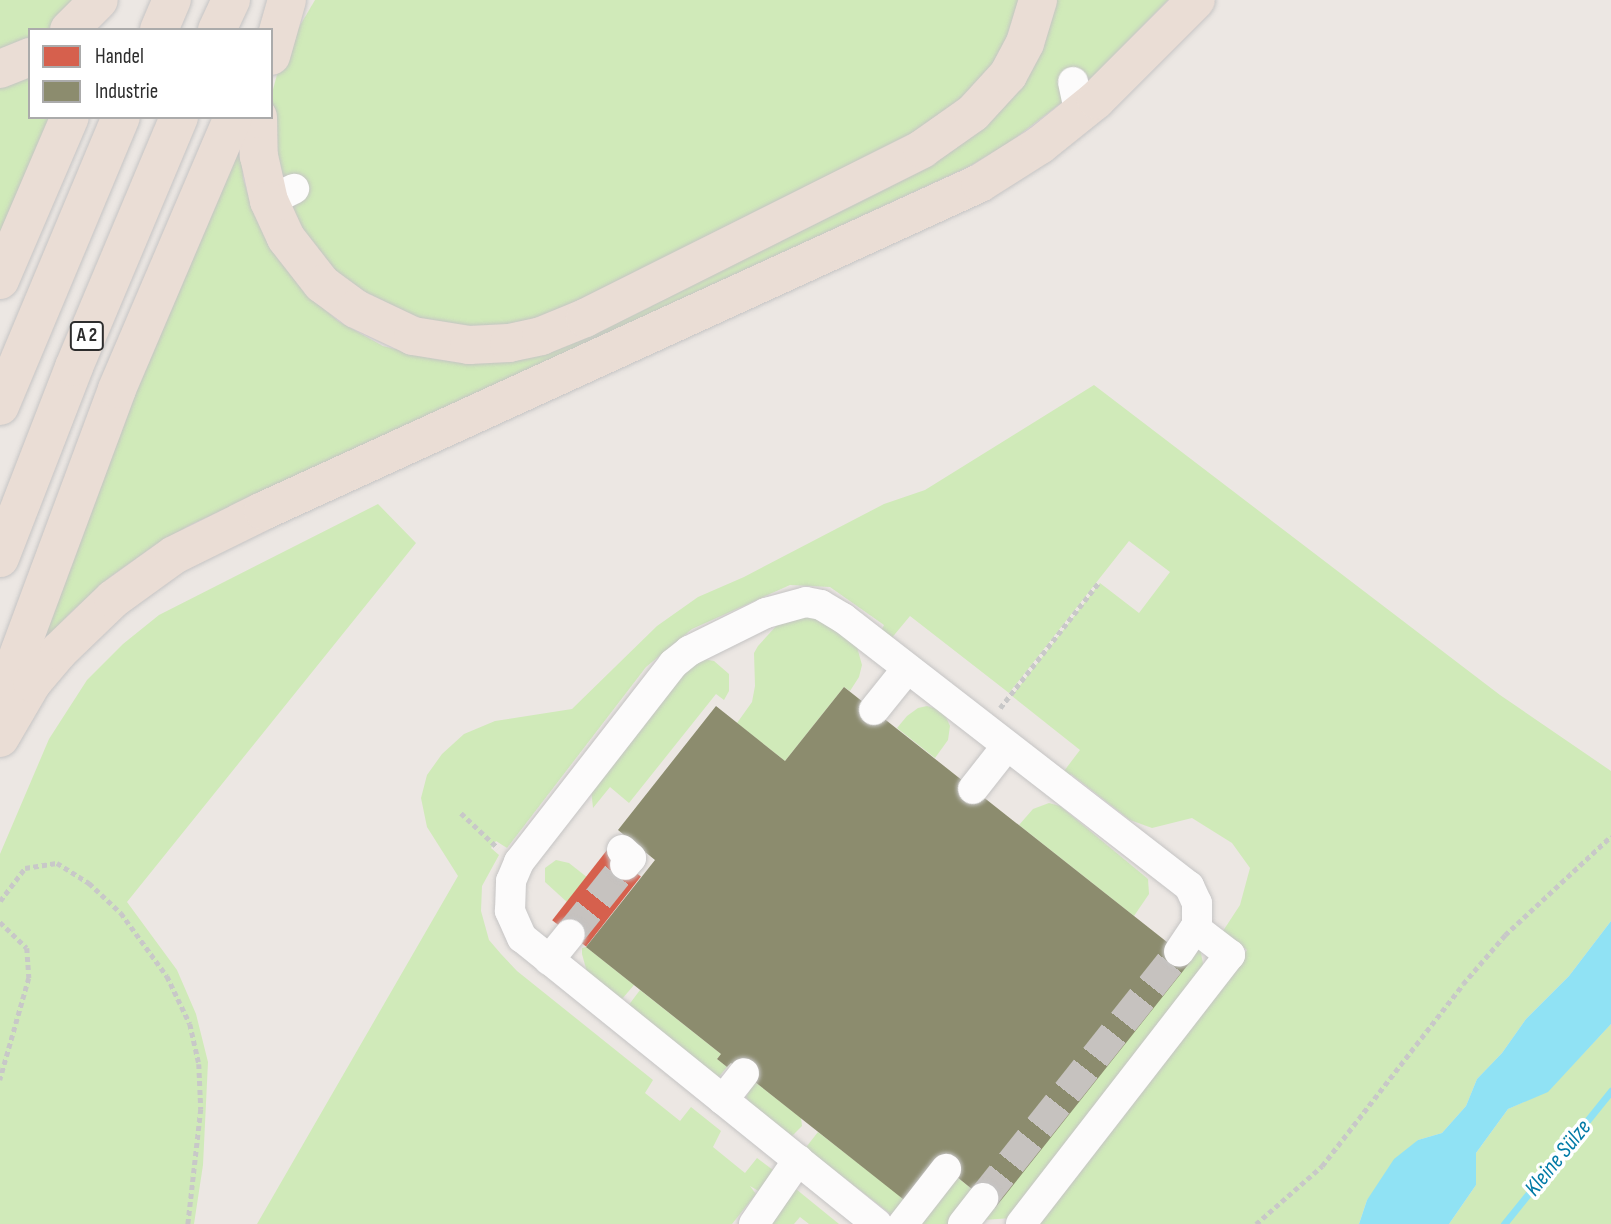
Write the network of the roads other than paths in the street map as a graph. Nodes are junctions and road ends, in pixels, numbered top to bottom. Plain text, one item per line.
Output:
1 (99, 0) edge
2 (121, 0) edge
3 (172, 0) edge
4 (231, 0) edge
5 (286, 0) edge
6 (1038, 0) edge
7 (1196, 0) edge
8 (71, 28) edge
9 (109, 28) edge
10 (160, 28) edge
11 (219, 28) edge
12 (272, 28) edge
13 (273, 49) edge
14 (28, 58) edge
15 (0, 69) edge
16 (69, 119) edge
17 (120, 119) edge
18 (178, 119) edge
19 (232, 119) edge
20 (258, 119) edge
21 (0, 280) edge
22 (0, 406) edge
23 (0, 558) edge
24 (907, 669) junction
25 (0, 704) edge
26 (874, 710) dead end
27 (0, 738) edge
28 (995, 738) junction
29 (973, 789) dead end
30 (570, 934) tunnel mouth
31 (550, 960) junction
32 (744, 1073) dead end
33 (723, 1100) junction
34 (798, 1160) junction
35 (946, 1169) dead end
36 (754, 1224) edge
37 (877, 1224) edge
38 (903, 1224) edge
39 (1021, 1224) edge

1 - 8 highway
2 - 9 highway
3 - 10 highway
4 - 11 highway
5 - 12 highway
5 - 13 highway
6 - 20 highway
7 - 27 highway
14 - 15 highway
16 - 21 highway
17 - 22 highway
18 - 23 highway, A 2
19 - 25 highway
24 - 26 lane
24 - 28 lane
24 - 31 lane
28 - 29 lane
28 - 39 lane
30 - 31 lane
31 - 33 lane
32 - 33 lane
33 - 34 lane
34 - 36 lane
34 - 37 lane
35 - 38 lane

